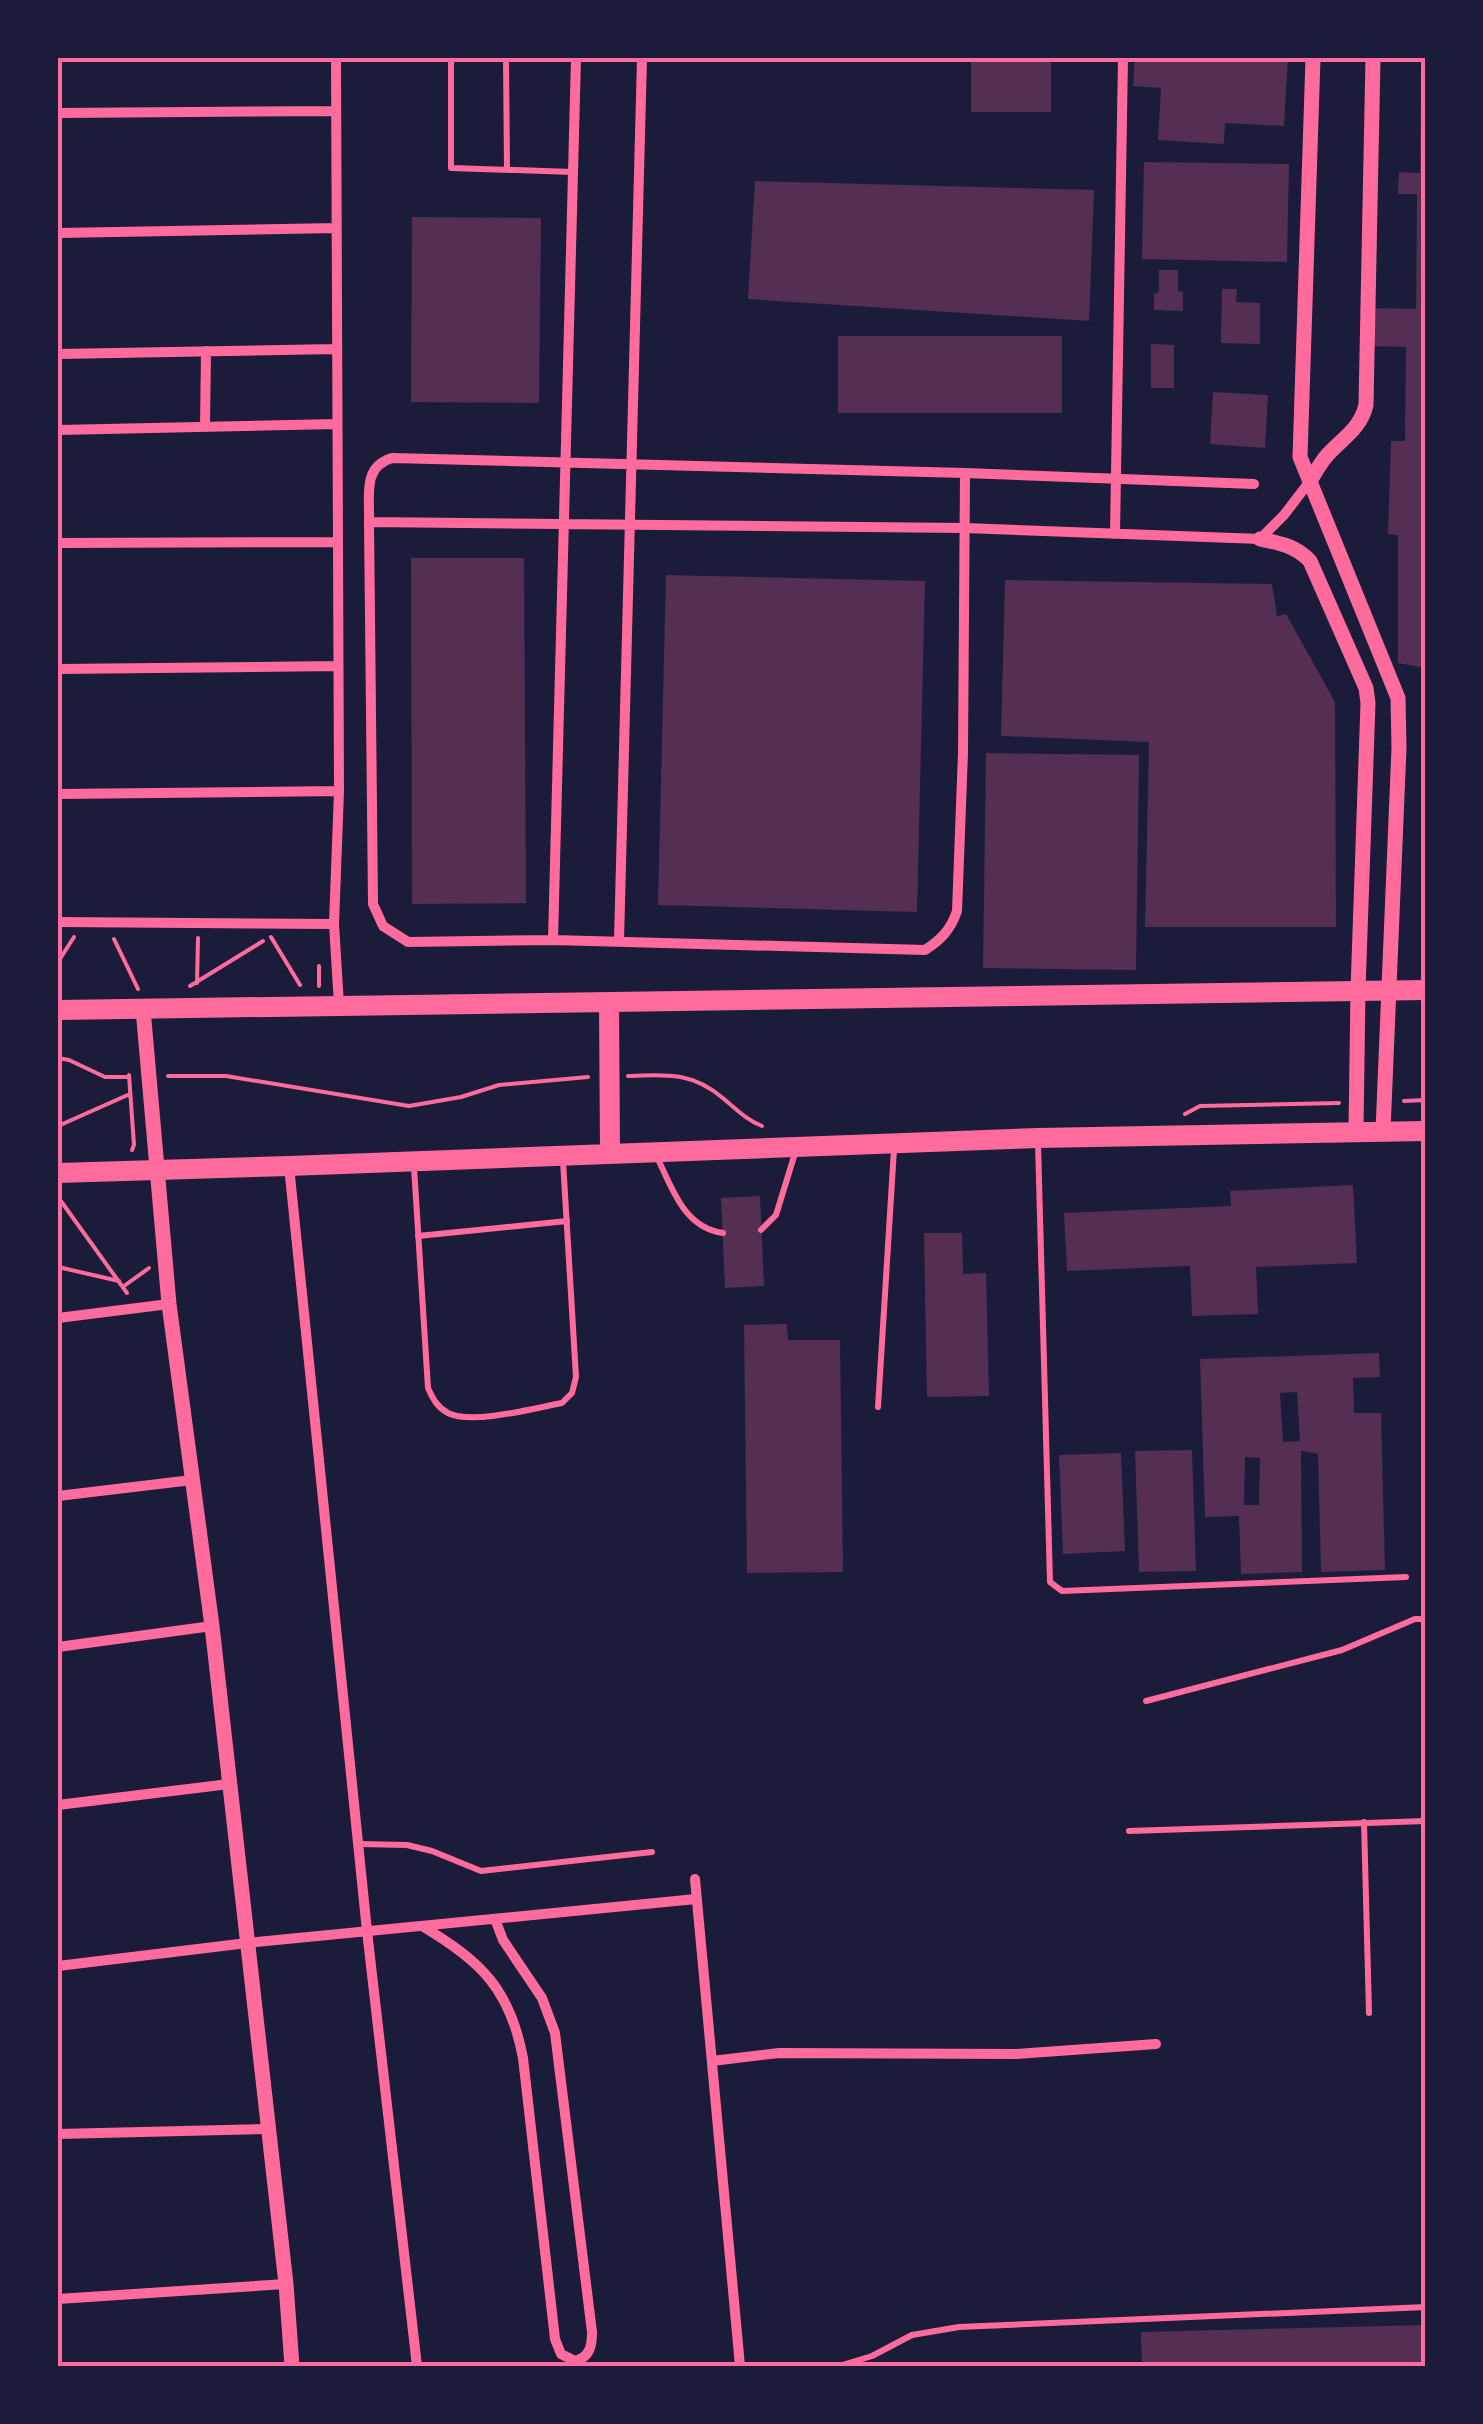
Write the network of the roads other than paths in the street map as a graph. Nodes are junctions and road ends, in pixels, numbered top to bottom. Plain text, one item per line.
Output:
1 (336, 58) edge
2 (451, 58) edge
3 (506, 58) edge
4 (576, 58) edge
5 (642, 58) edge
6 (1122, 58) edge
7 (1313, 58) edge
8 (1373, 58) edge
9 (336, 110) junction
10 (58, 113) edge
11 (507, 170) junction
12 (573, 172) junction
13 (336, 228) junction
14 (58, 233) edge
15 (337, 348) junction
16 (206, 351) junction
17 (58, 354) edge
18 (337, 424) junction
19 (205, 427) junction
20 (58, 430) edge
21 (565, 464) junction
22 (632, 465) junction
23 (965, 473) junction
24 (1115, 478) junction
25 (1310, 482) junction
26 (1254, 484) dead end
27 (370, 522) junction
28 (564, 523) junction
29 (630, 524) junction
30 (964, 528) junction
31 (1115, 534) junction
32 (1260, 539) junction
33 (338, 542) junction
34 (58, 543) edge
35 (338, 666) junction
36 (58, 669) edge
37 (339, 791) junction
38 (58, 794) edge
39 (58, 922) edge
40 (334, 924) junction
41 (553, 940) junction
42 (619, 941) junction
43 (1358, 990) junction
44 (1426, 990) edge
45 (1390, 991) junction
46 (142, 1001) junction
47 (609, 1002) junction
48 (339, 1005) junction
49 (58, 1010) edge
50 (1356, 1131) junction
51 (1384, 1131) junction
52 (1426, 1131) edge
53 (1038, 1138) junction
54 (894, 1143) junction
55 (797, 1146) junction
56 (654, 1151) junction
57 (610, 1153) junction
58 (563, 1155) junction
59 (413, 1161) junction
60 (289, 1166) junction
61 (158, 1168) junction
62 (58, 1172) edge
63 (567, 1221) junction
64 (761, 1230) dead end
65 (723, 1233) dead end
66 (418, 1236) junction
67 (169, 1304) junction
68 (58, 1318) edge
69 (878, 1407) dead end
70 (192, 1480) junction
71 (58, 1496) edge
72 (1406, 1577) dead end
73 (1426, 1618) edge
74 (212, 1626) junction
75 (58, 1647) edge
76 (1146, 1701) dead end
77 (229, 1784) junction
78 (58, 1805) edge
79 (1426, 1821) edge
80 (1364, 1822) junction
81 (1128, 1831) dead end
82 (358, 1844) junction
83 (652, 1852) dead end
84 (695, 1880) dead end
85 (696, 1899) junction
86 (495, 1919) junction
87 (422, 1926) junction
88 (363, 1932) junction
89 (247, 1943) junction
90 (58, 1966) edge
91 (1369, 2012) dead end
92 (1156, 2044) dead end
93 (712, 2061) junction
94 (268, 2129) junction
95 (58, 2134) edge
96 (286, 2284) junction
97 (58, 2298) edge
98 (1426, 2307) edge
99 (292, 2366) edge
100 (417, 2366) edge
101 (740, 2366) edge
102 (840, 2366) edge

1 - 9 street
2 - 11 lane
3 - 11 lane
4 - 12 street
5 - 22 street
6 - 24 street
7 - 25 street
8 - 25 street
9 - 10 street
9 - 13 street
11 - 12 lane
12 - 21 street
13 - 14 street
13 - 15 street
15 - 16 street
15 - 18 street
16 - 17 street
16 - 19 street
18 - 19 street
18 - 33 street
19 - 20 street
21 - 22 street
21 - 27 street
21 - 28 street
22 - 23 street
22 - 29 street
23 - 24 street
23 - 30 street
24 - 26 street
24 - 31 street
25 - 32 street
25 - 45 street
27 - 28 street
27 - 41 street
28 - 29 street
28 - 41 street
29 - 30 street
29 - 42 street
30 - 31 street
30 - 42 street
31 - 32 street
32 - 43 street
33 - 34 street
33 - 35 street
35 - 36 street
35 - 37 street
37 - 38 street
37 - 40 street
39 - 40 street
40 - 48 street
41 - 42 street
43 - 45 main road
43 - 47 main road
43 - 50 street
44 - 45 main road
45 - 51 street
46 - 48 main road
46 - 49 main road
46 - 61 street
47 - 48 main road
47 - 57 main road
50 - 51 main road
50 - 53 main road
51 - 52 main road
53 - 54 main road
53 - 72 lane
54 - 55 main road
54 - 69 lane
55 - 56 main road
55 - 64 lane
56 - 57 main road
56 - 65 lane
57 - 58 main road
58 - 59 main road
58 - 63 lane
59 - 60 main road
59 - 66 lane
60 - 61 main road
60 - 82 street
61 - 62 main road
61 - 67 street
63 - 66 lane
63 - 66 lane
67 - 68 street
67 - 70 street
70 - 71 street
70 - 74 street
73 - 76 lane
74 - 75 street
74 - 77 street
77 - 78 street
77 - 89 street
79 - 80 lane
80 - 81 lane
80 - 91 lane
82 - 83 lane
82 - 88 street
84 - 85 street
85 - 86 street
85 - 93 street
86 - 87 street
86 - 87 street
87 - 88 street
88 - 89 street
88 - 100 street
89 - 90 street
89 - 94 street
92 - 93 street
93 - 101 street
94 - 95 street
94 - 96 street
96 - 97 street
96 - 99 street
98 - 102 lane

